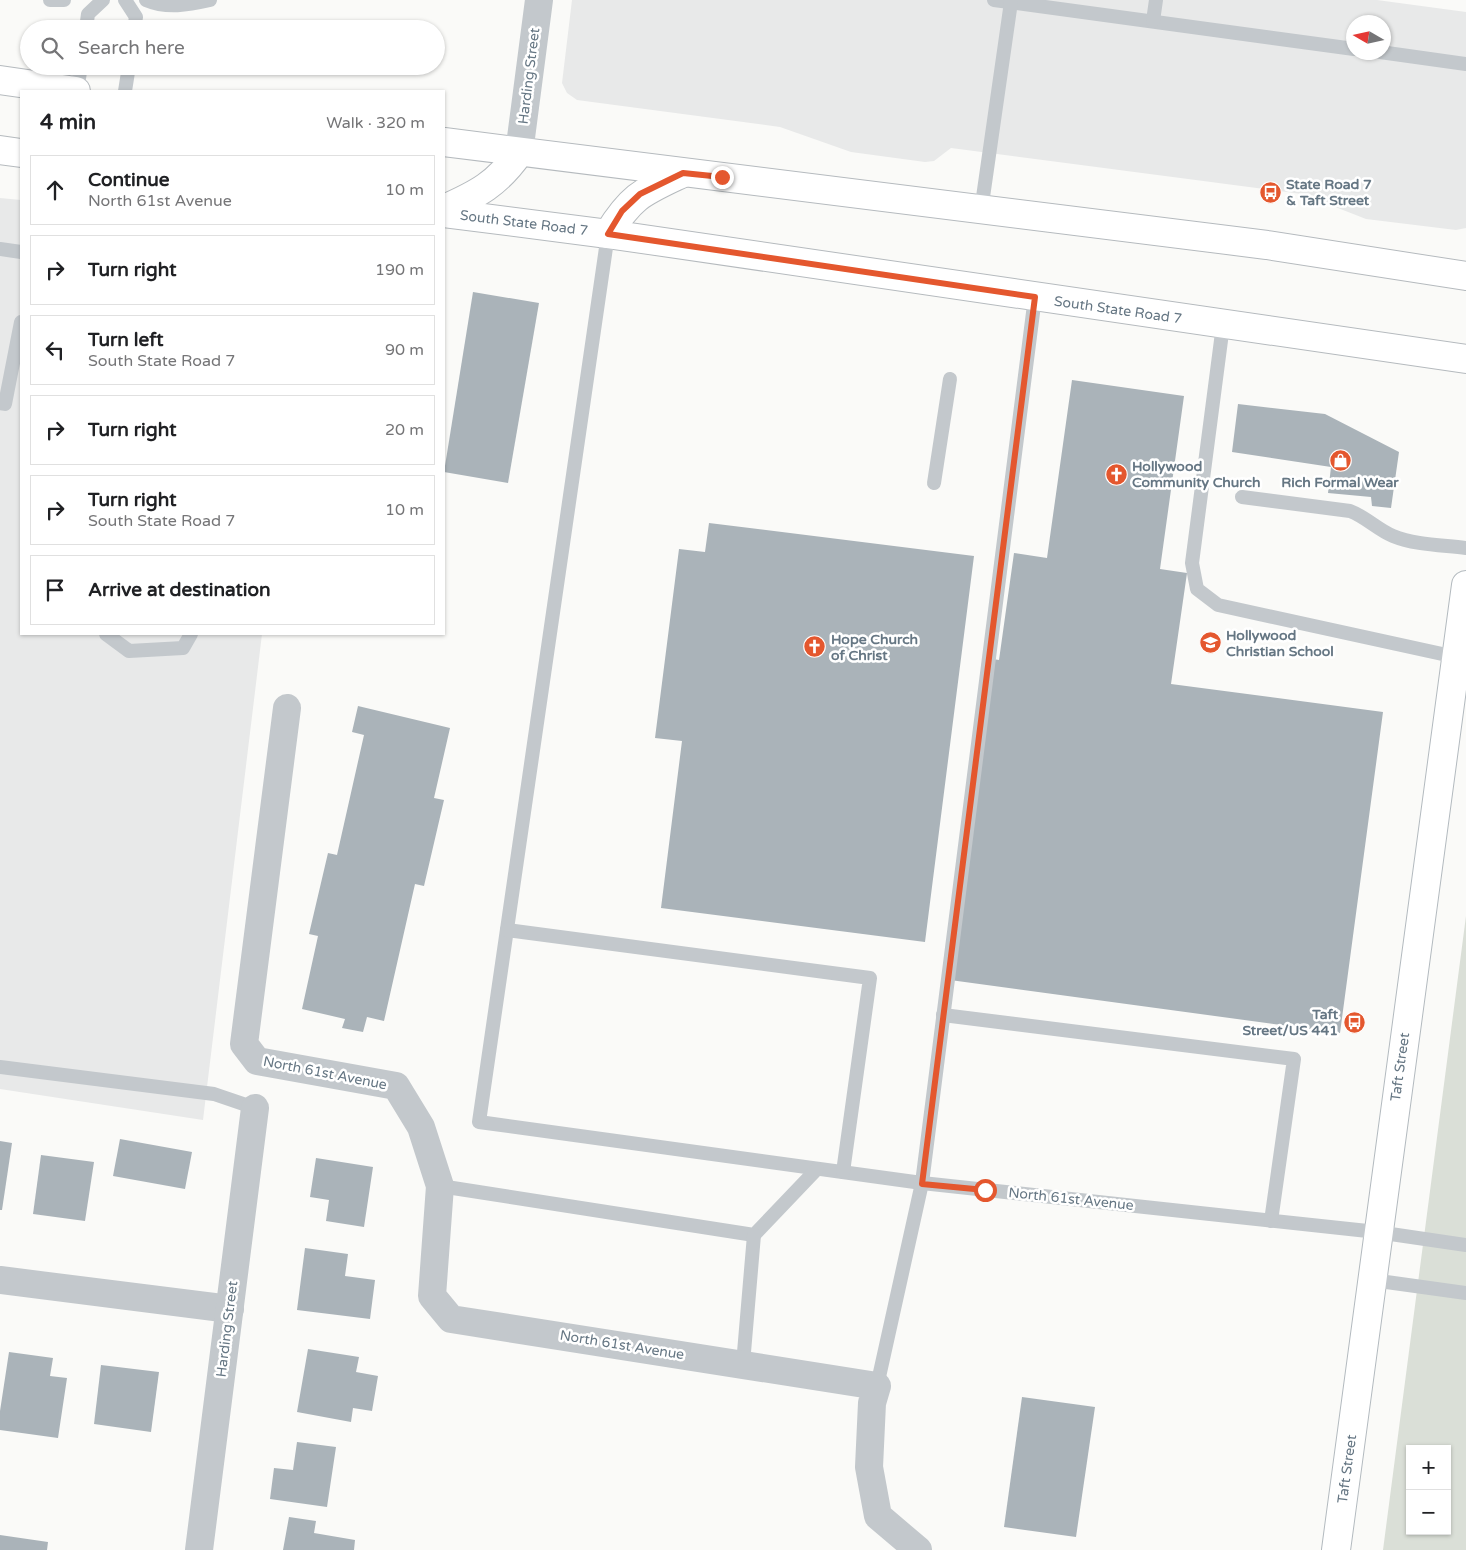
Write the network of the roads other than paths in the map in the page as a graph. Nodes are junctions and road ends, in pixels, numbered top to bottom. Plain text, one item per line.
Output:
1 (50, 0) edge
2 (64, 0) edge
3 (103, 0) edge
4 (125, 0) edge
5 (146, 0) edge
6 (210, 0) edge
7 (539, 0) edge
8 (994, 0) edge
9 (1156, 0) edge
10 (1011, 2) junction
11 (87, 20) edge
12 (135, 20) edge
13 (1153, 22) junction
14 (1346, 48) edge
15 (1391, 54) edge
16 (1466, 64) edge
17 (80, 75) edge
18 (128, 75) edge
19 (0, 80) edge
20 (70, 90) edge
21 (77, 90) edge
22 (125, 90) edge
23 (445, 142) edge
24 (0, 150) edge
25 (20, 152) edge
26 (519, 153) junction
27 (683, 173) junction
28 (445, 210) edge
29 (445, 211) edge
30 (981, 211) junction
31 (608, 234) junction
32 (0, 249) edge
33 (20, 252) edge
34 (1466, 276) edge
35 (1035, 297) junction
36 (1223, 325) junction
37 (20, 326) edge
38 (1466, 359) edge
39 (950, 379) dead end
40 (2, 405) edge
41 (934, 483) dead end
42 (1242, 497) dead end
43 (1466, 548) edge
44 (1466, 585) edge
45 (107, 635) edge
46 (190, 635) edge
47 (1456, 657) junction
48 (287, 708) dead end
49 (507, 930) junction
50 (943, 1015) junction
51 (0, 1067) edge
52 (255, 1108) joint
53 (816, 1169) junction
54 (843, 1172) junction
55 (922, 1184) junction
56 (440, 1186) junction
57 (1271, 1221) junction
58 (1377, 1232) junction
59 (754, 1235) junction
60 (1466, 1245) edge
61 (0, 1280) edge
62 (1372, 1280) junction
63 (1466, 1293) edge
64 (230, 1310) junction
65 (743, 1364) junction
66 (877, 1386) junction
67 (199, 1550) edge
68 (918, 1550) edge
69 (1336, 1550) edge

1 - 2 lane
3 - 11 lane
4 - 12 lane
5 - 6 lane
7 - 26 street, Harding Street
8 - 10 lane
9 - 13 lane
10 - 13 lane
10 - 30 lane
13 - 14 lane
15 - 16 lane
17 - 21 lane
18 - 22 lane
19 - 20 main road
23 - 26 main road
24 - 25 main road
26 - 27 main road
26 - 28 main road
27 - 30 main road
27 - 31 main road
29 - 31 main road, South State Road 7
30 - 34 main road
31 - 35 main road, South State Road 7
31 - 49 lane
32 - 33 lane
35 - 36 main road, South State Road 7
35 - 50 lane
36 - 38 main road, South State Road 7
36 - 47 lane
37 - 40 lane
39 - 41 lane
42 - 43 lane
44 - 47 main road, Taft Street
45 - 46 lane
47 - 58 main road, Taft Street
48 - 56 street, North 61st Avenue
49 - 53 lane, North 61st Avenue
49 - 54 lane
50 - 55 lane
50 - 57 lane
51 - 52 lane
52 - 64 street, Harding Street
53 - 54 lane, North 61st Avenue
53 - 59 lane
54 - 55 lane, North 61st Avenue
55 - 57 lane, North 61st Avenue
55 - 66 lane
56 - 59 lane
56 - 65 street, North 61st Avenue
57 - 58 lane, North 61st Avenue
58 - 60 lane, North 61st Avenue
58 - 62 main road, Taft Street
59 - 65 lane
61 - 64 street
62 - 63 lane
62 - 69 main road, Taft Street
64 - 67 street, Harding Street
65 - 66 street, North 61st Avenue
66 - 68 street

